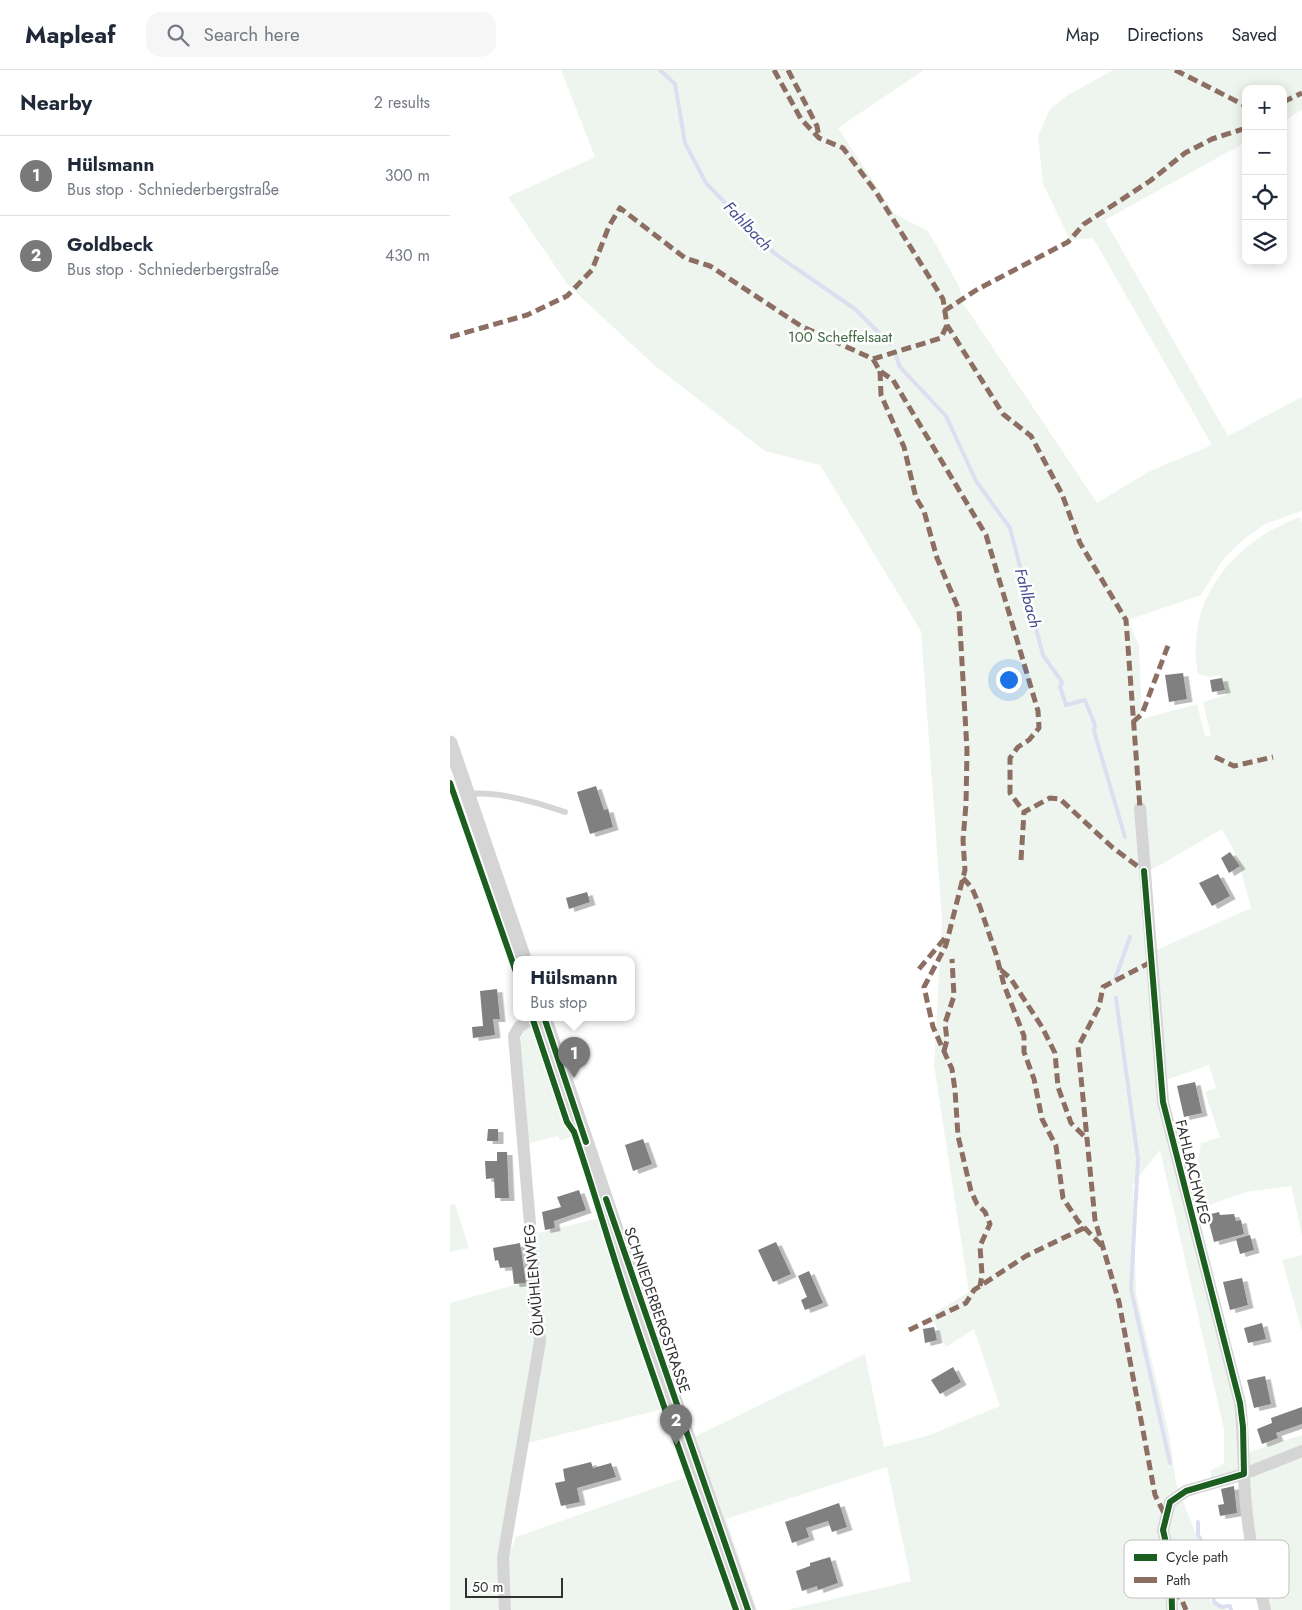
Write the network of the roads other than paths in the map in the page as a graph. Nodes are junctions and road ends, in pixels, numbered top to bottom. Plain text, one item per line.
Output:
1 (450, 743) edge
2 (467, 794) junction
3 (1140, 808) dead end
4 (565, 812) dead end
5 (523, 956) edge
6 (527, 1021) edge
7 (545, 1021) edge
8 (1302, 1452) edge
9 (1244, 1474) junction
10 (1166, 1540) edge
11 (1252, 1540) edge
12 (505, 1610) edge
13 (748, 1610) edge

1 - 2 street
2 - 4 lane
2 - 5 street
3 - 9 street, FAHLBACHWEG
6 - 12 street, ÖLMÜHLENWEG
7 - 13 street, SCHNIEDERBERGSTRASSE
8 - 9 street
9 - 10 street
9 - 11 street, FAHLBACHWEG

